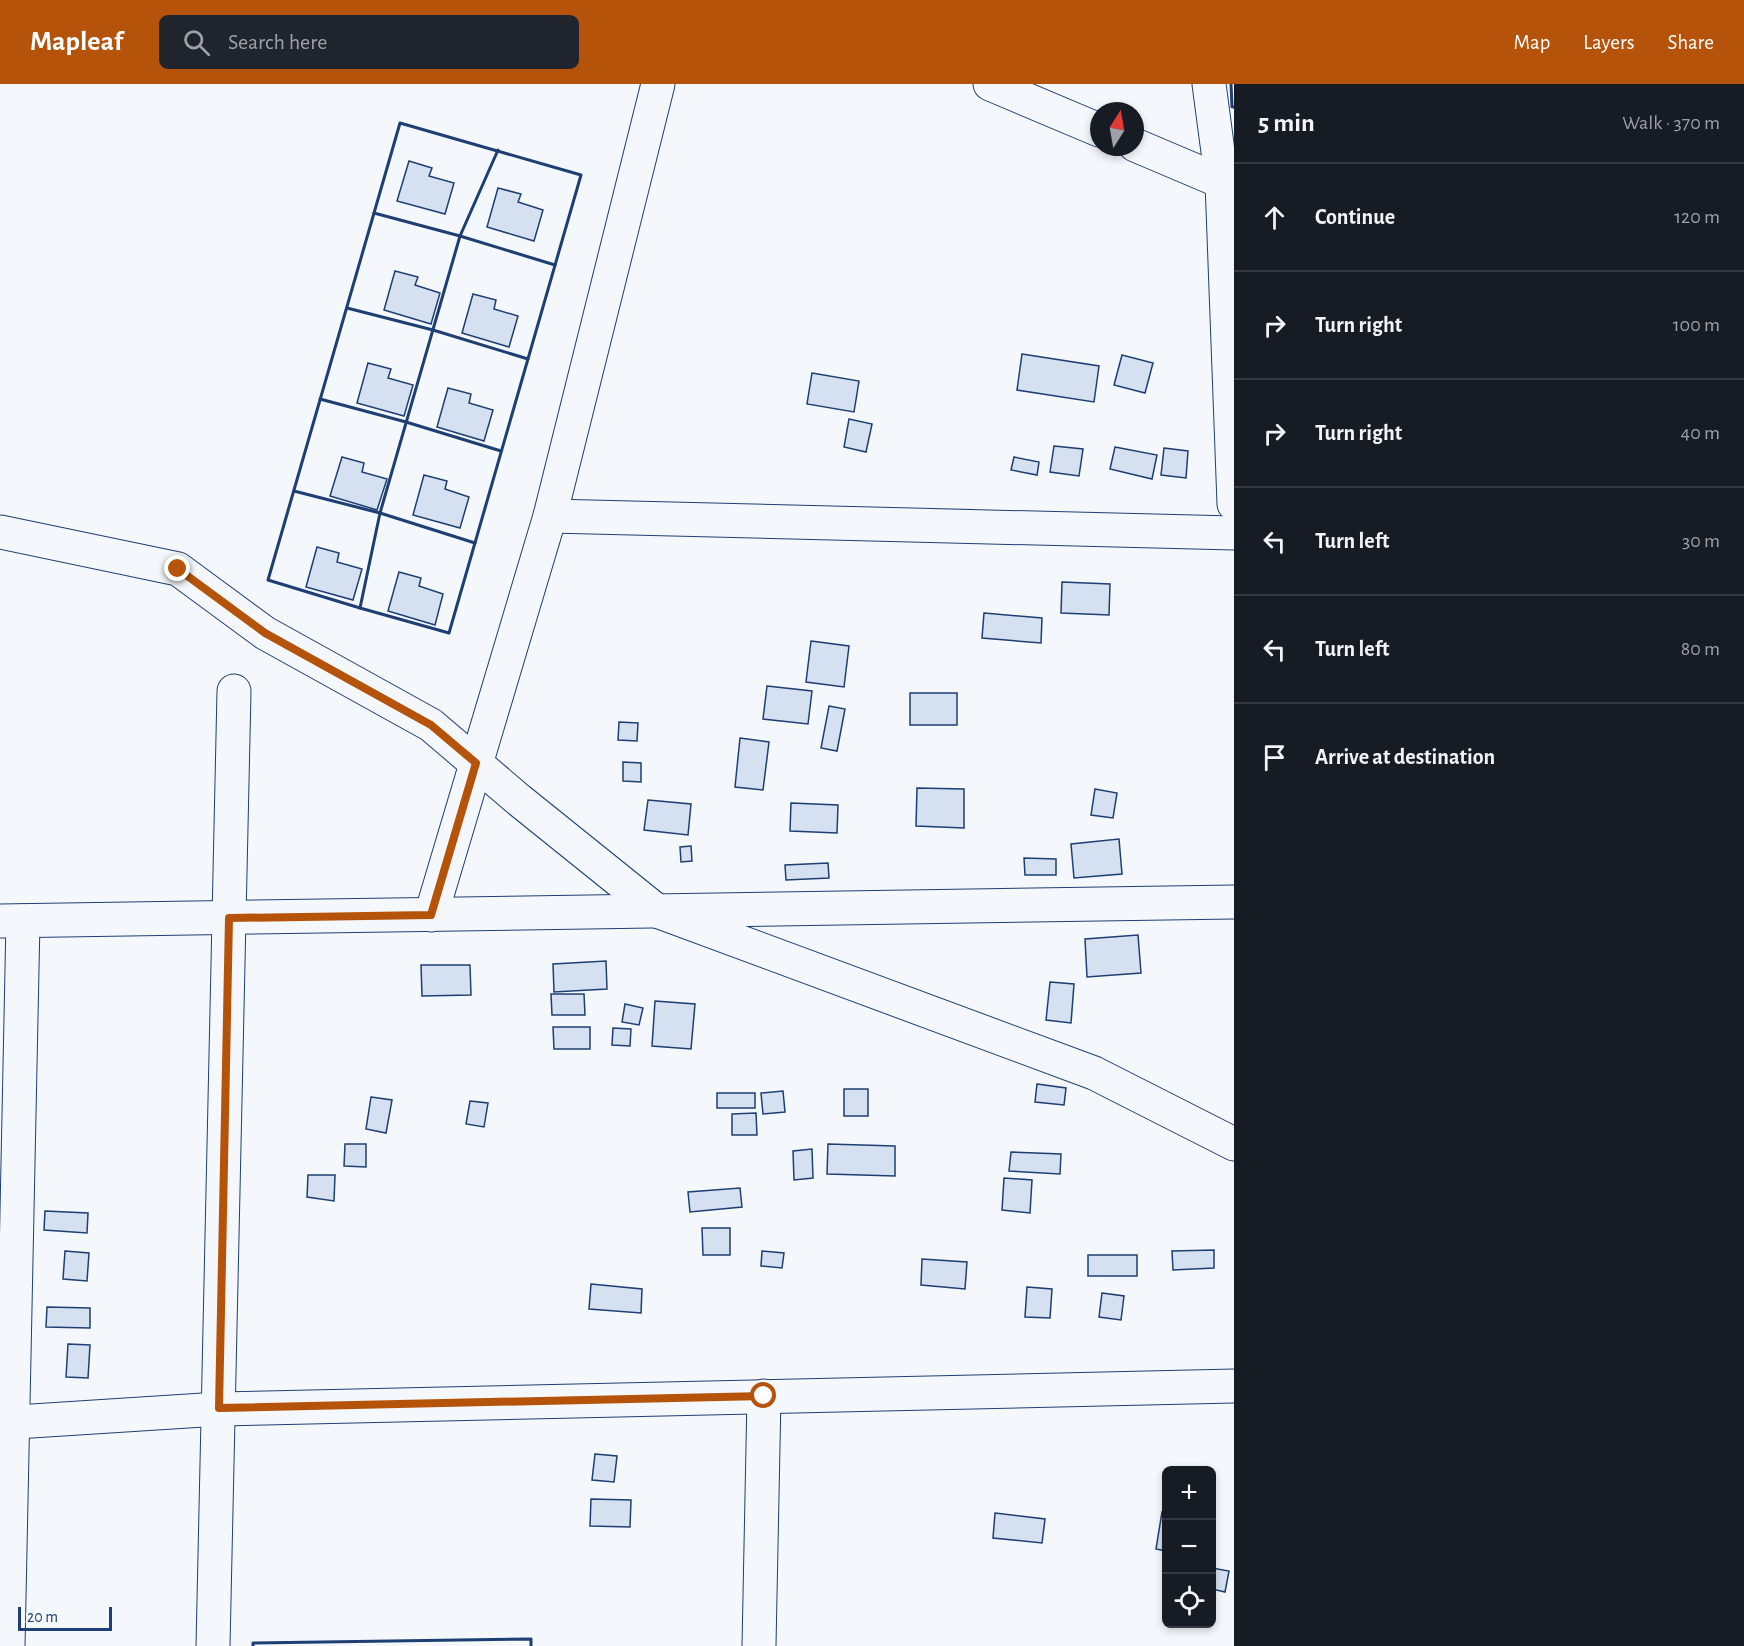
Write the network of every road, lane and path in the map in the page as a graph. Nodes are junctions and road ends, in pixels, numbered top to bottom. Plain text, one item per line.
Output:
1 (658, 84) edge
2 (990, 84) edge
3 (1209, 84) edge
4 (1090, 126) edge
5 (1144, 149) edge
6 (1228, 184) edge
7 (1234, 504) edge
8 (550, 516) junction
9 (0, 532) edge
10 (1234, 533) edge
11 (234, 691) dead end
12 (476, 763) junction
13 (1234, 902) edge
14 (657, 911) junction
15 (431, 915) junction
16 (229, 918) junction
17 (11, 921) edge
18 (1234, 1144) edge
19 (1234, 1386) edge
20 (764, 1396) junction
21 (219, 1408) junction
22 (6, 1423) edge
23 (8, 1646) edge
24 (213, 1646) edge
25 (759, 1646) edge

1 - 8 street
2 - 4 street
3 - 6 street
5 - 6 street
6 - 7 street
8 - 10 street
8 - 12 street
9 - 12 street
11 - 16 street
12 - 14 street
12 - 15 street
13 - 14 street
14 - 15 street
14 - 18 street
15 - 16 street
16 - 17 street
16 - 21 street
17 - 22 street
19 - 20 street
20 - 21 street
20 - 25 street
21 - 22 street
21 - 24 street
22 - 23 street

